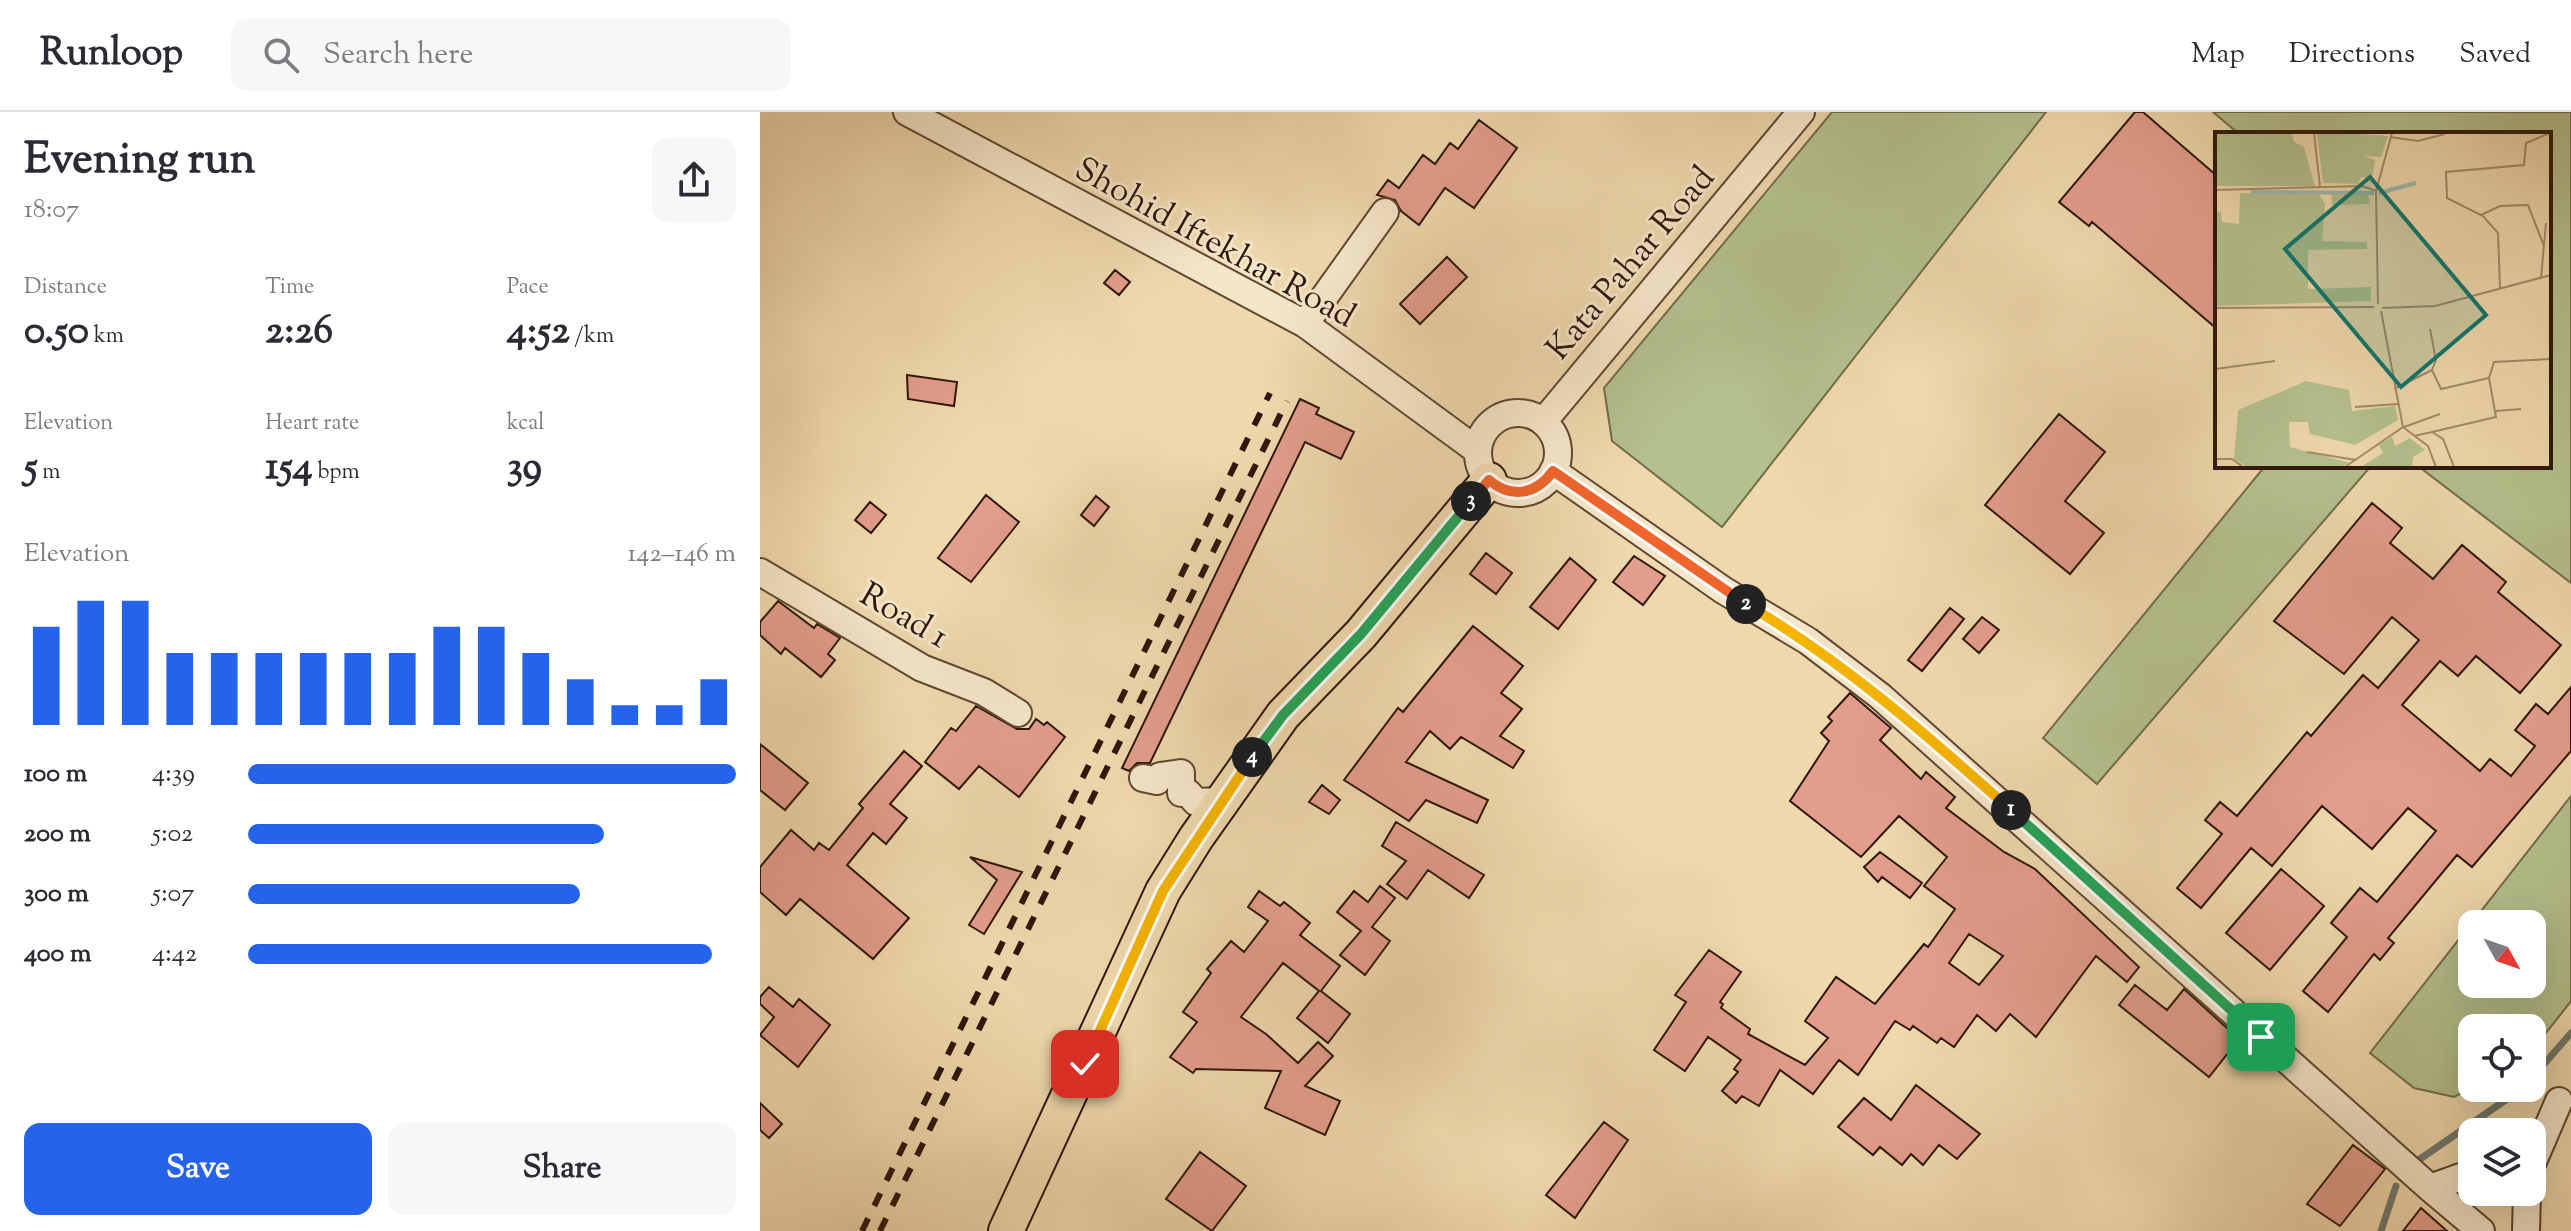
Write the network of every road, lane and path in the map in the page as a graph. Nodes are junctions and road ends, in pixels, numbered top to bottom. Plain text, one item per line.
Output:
1 (907, 112) edge
2 (1800, 112) edge
3 (1385, 212) dead end
4 (1305, 324) junction
5 (1573, 384) dead end
6 (1543, 422) junction
7 (1483, 465) junction
8 (1553, 471) junction
9 (760, 572) edge
10 (1018, 713) dead end
11 (1143, 778) dead end
12 (1221, 801) junction
13 (2565, 1092) edge
14 (2543, 1118) edge
15 (2546, 1133) edge
16 (2458, 1176) edge
17 (2424, 1182) junction
18 (2527, 1206) edge
19 (1006, 1231) edge
20 (2481, 1231) edge
21 (2526, 1231) edge

1 - 4 street, Shohid Iftekhar Road
2 - 5 street, Kata Pahar Road
2 - 6 street, Kata Pahar Road
3 - 4 street
4 - 7 street, Shohid Iftekhar Road
6 - 7 street
6 - 8 street
7 - 8 street
7 - 12 main road
8 - 17 street
9 - 10 street, Road 1
11 - 12 street
12 - 19 main road
13 - 14 street
13 - 15 street
16 - 17 street
17 - 20 street
18 - 21 street

